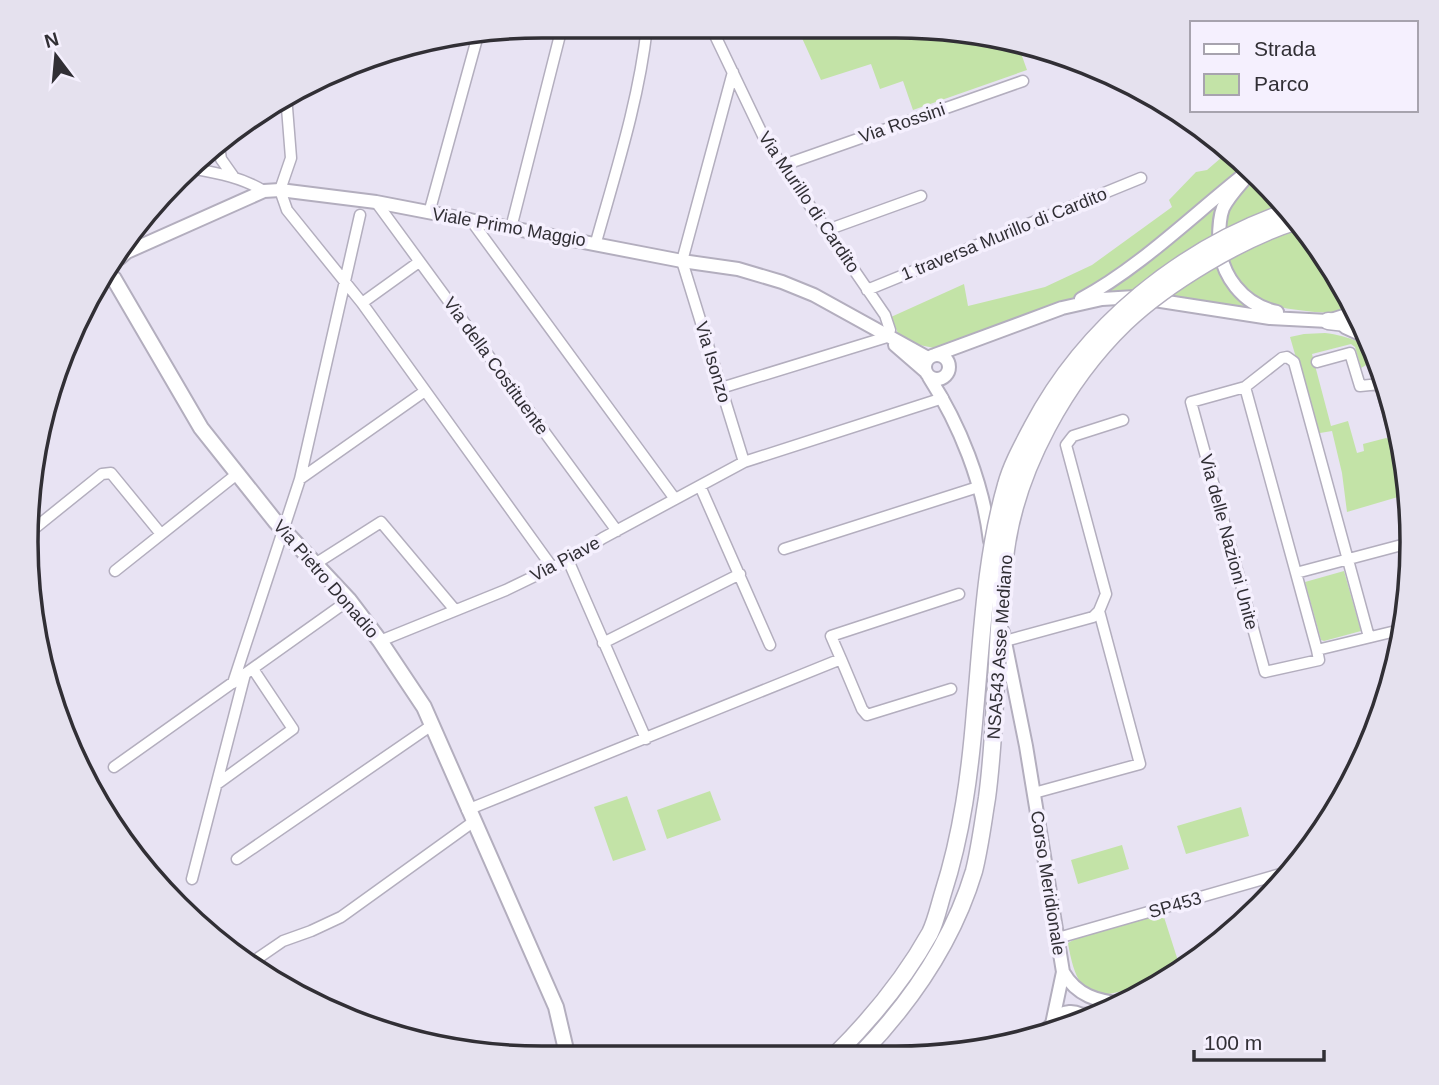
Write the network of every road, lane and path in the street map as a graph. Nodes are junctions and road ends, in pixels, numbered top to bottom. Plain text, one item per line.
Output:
1 (559, 38) edge
2 (646, 38) edge
3 (716, 38) edge
4 (476, 43) edge
5 (733, 72) junction
6 (1023, 81) dead end
7 (287, 108) edge
8 (220, 156) edge
9 (781, 166) junction
10 (203, 170) edge
11 (233, 176) junction
12 (1242, 176) edge
13 (1141, 178) dead end
14 (1244, 178) edge
15 (280, 190) junction
16 (264, 191) junction
17 (920, 196) dead end
18 (376, 202) junction
19 (429, 213) junction
20 (360, 215) dead end
21 (1279, 215) edge
22 (470, 219) junction
23 (1287, 225) edge
24 (511, 228) junction
25 (827, 230) junction
26 (596, 242) junction
27 (131, 251) edge
28 (682, 261) junction
29 (419, 262) junction
30 (114, 277) edge
31 (344, 282) junction
32 (867, 290) junction
33 (362, 303) junction
34 (1062, 308) junction
35 (1346, 315) edge
36 (1302, 319) junction
37 (1328, 321) junction
38 (1351, 324) edge
39 (1353, 329) edge
40 (990, 334) junction
41 (887, 337) junction
42 (1317, 362) dead end
43 (929, 365) junction
44 (948, 368) junction
45 (1375, 384) edge
46 (1245, 387) junction
47 (721, 388) junction
48 (425, 391) junction
49 (943, 398) junction
50 (1123, 420) dead end
51 (744, 462) junction
52 (237, 474) junction
53 (300, 479) junction
54 (700, 486) junction
55 (978, 487) junction
56 (675, 499) junction
57 (39, 525) edge
58 (284, 531) junction
59 (617, 531) junction
60 (161, 534) junction
61 (1400, 545) edge
62 (784, 549) dead end
63 (1347, 559) junction
64 (568, 560) junction
65 (315, 564) junction
66 (552, 567) junction
67 (115, 570) dead end
68 (1296, 573) junction
69 (740, 574) junction
70 (958, 594) dead end
71 (349, 600) junction
72 (455, 610) junction
73 (1099, 611) junction
74 (1392, 632) edge
75 (1369, 637) junction
76 (380, 641) junction
77 (1005, 641) junction
78 (603, 643) junction
79 (769, 645) dead end
80 (1317, 650) junction
81 (841, 659) junction
82 (249, 671) junction
83 (233, 683) junction
84 (951, 689) dead end
85 (432, 726) junction
86 (646, 739) junction
87 (114, 767) dead end
88 (217, 785) junction
89 (1034, 793) junction
90 (470, 816) junction
91 (236, 859) dead end
92 (1273, 877) edge
93 (192, 879) dead end
94 (1058, 938) junction
95 (257, 959) edge
96 (1063, 972) junction
97 (1103, 1002) edge
98 (1078, 1012) edge
99 (1055, 1021) edge
100 (1052, 1022) edge
101 (565, 1046) edge
102 (843, 1046) edge
103 (868, 1046) edge

1 - 24 street
2 - 26 street
3 - 5 street, Via Murillo di Cardito
4 - 19 street
5 - 9 street, Via Murillo di Cardito
5 - 28 street
6 - 9 street, Via Rossini
7 - 15 street
8 - 11 street
9 - 25 street, Via Murillo di Cardito
10 - 11 street
11 - 16 street
12 - 34 street
13 - 32 street, 1 traversa Murillo di Cardito
14 - 36 street
15 - 16 street, Viale Primo Maggio
15 - 18 street, Viale Primo Maggio
15 - 31 street
16 - 27 street, Viale Primo Maggio
17 - 25 street
18 - 19 street, Viale Primo Maggio
18 - 29 street, Via della Costituente
19 - 22 street, Viale Primo Maggio
20 - 31 street
21 - 102 highway, NSA543 Asse Mediano, bridge
22 - 24 street, Viale Primo Maggio
22 - 56 street
23 - 103 highway, NSA543 Asse Mediano, bridge
24 - 26 street, Viale Primo Maggio
25 - 32 street, Via Murillo di Cardito
26 - 28 street, Viale Primo Maggio
28 - 41 street, Viale Primo Maggio
28 - 47 street, Via Isonzo
29 - 33 street
29 - 59 street, Via della Costituente
30 - 52 main road, Via Pietro Donadio
31 - 33 street
31 - 53 street
32 - 41 street, Via Murillo di Cardito
33 - 48 street
34 - 36 street
34 - 40 street
35 - 37 street
36 - 37 street
37 - 38 highway
37 - 39 street
40 - 43 street
40 - 44 street
41 - 43 street, Viale Primo Maggio
41 - 47 street
42 - 45 street
43 - 44 street, Viale Primo Maggio
43 - 44 street
43 - 49 street, Corso Meridionale
44 - 49 street
46 - 63 street, Via delle Nazioni Unite
46 - 68 street
46 - 80 street, Via delle Nazioni Unite
47 - 51 street, Via Isonzo
48 - 53 street
48 - 66 street
49 - 51 street, Via Piave
49 - 55 street, Corso Meridionale
50 - 73 street, Corso Meridionale
51 - 54 street, Via Piave
52 - 58 main road, Via Pietro Donadio
52 - 60 street
53 - 58 street
54 - 56 street, Via Piave
54 - 69 street
55 - 62 street
55 - 77 street, Corso Meridionale
56 - 59 street, Via Piave
57 - 60 street
58 - 65 main road, Via Pietro Donadio
58 - 83 street
59 - 64 street, Via Piave
60 - 67 street
61 - 63 street
63 - 68 street
63 - 75 street, Via delle Nazioni Unite
64 - 66 street, Via Piave
64 - 78 street
65 - 71 main road, Via Pietro Donadio
65 - 72 street
66 - 72 street, Via Piave
68 - 80 street
69 - 78 street
69 - 79 street
70 - 81 street
71 - 76 main road, Via Pietro Donadio
71 - 82 street
72 - 76 street, Via Piave
73 - 77 street
73 - 89 street, Corso Meridionale
74 - 75 street, Via delle Nazioni Unite
75 - 80 street, Via delle Nazioni Unite
76 - 85 main road, Via Pietro Donadio
77 - 89 street, Corso Meridionale
78 - 86 street
81 - 84 street
81 - 86 street
82 - 83 street
82 - 88 street
82 - 88 street
83 - 87 street
85 - 90 main road, Via Pietro Donadio
85 - 91 street
86 - 90 street
88 - 93 street
89 - 94 street, Corso Meridionale
90 - 95 street
90 - 101 main road, Via Pietro Donadio
92 - 94 street, SP453
94 - 96 street, Corso Meridionale
96 - 97 street
96 - 100 street
98 - 99 street

